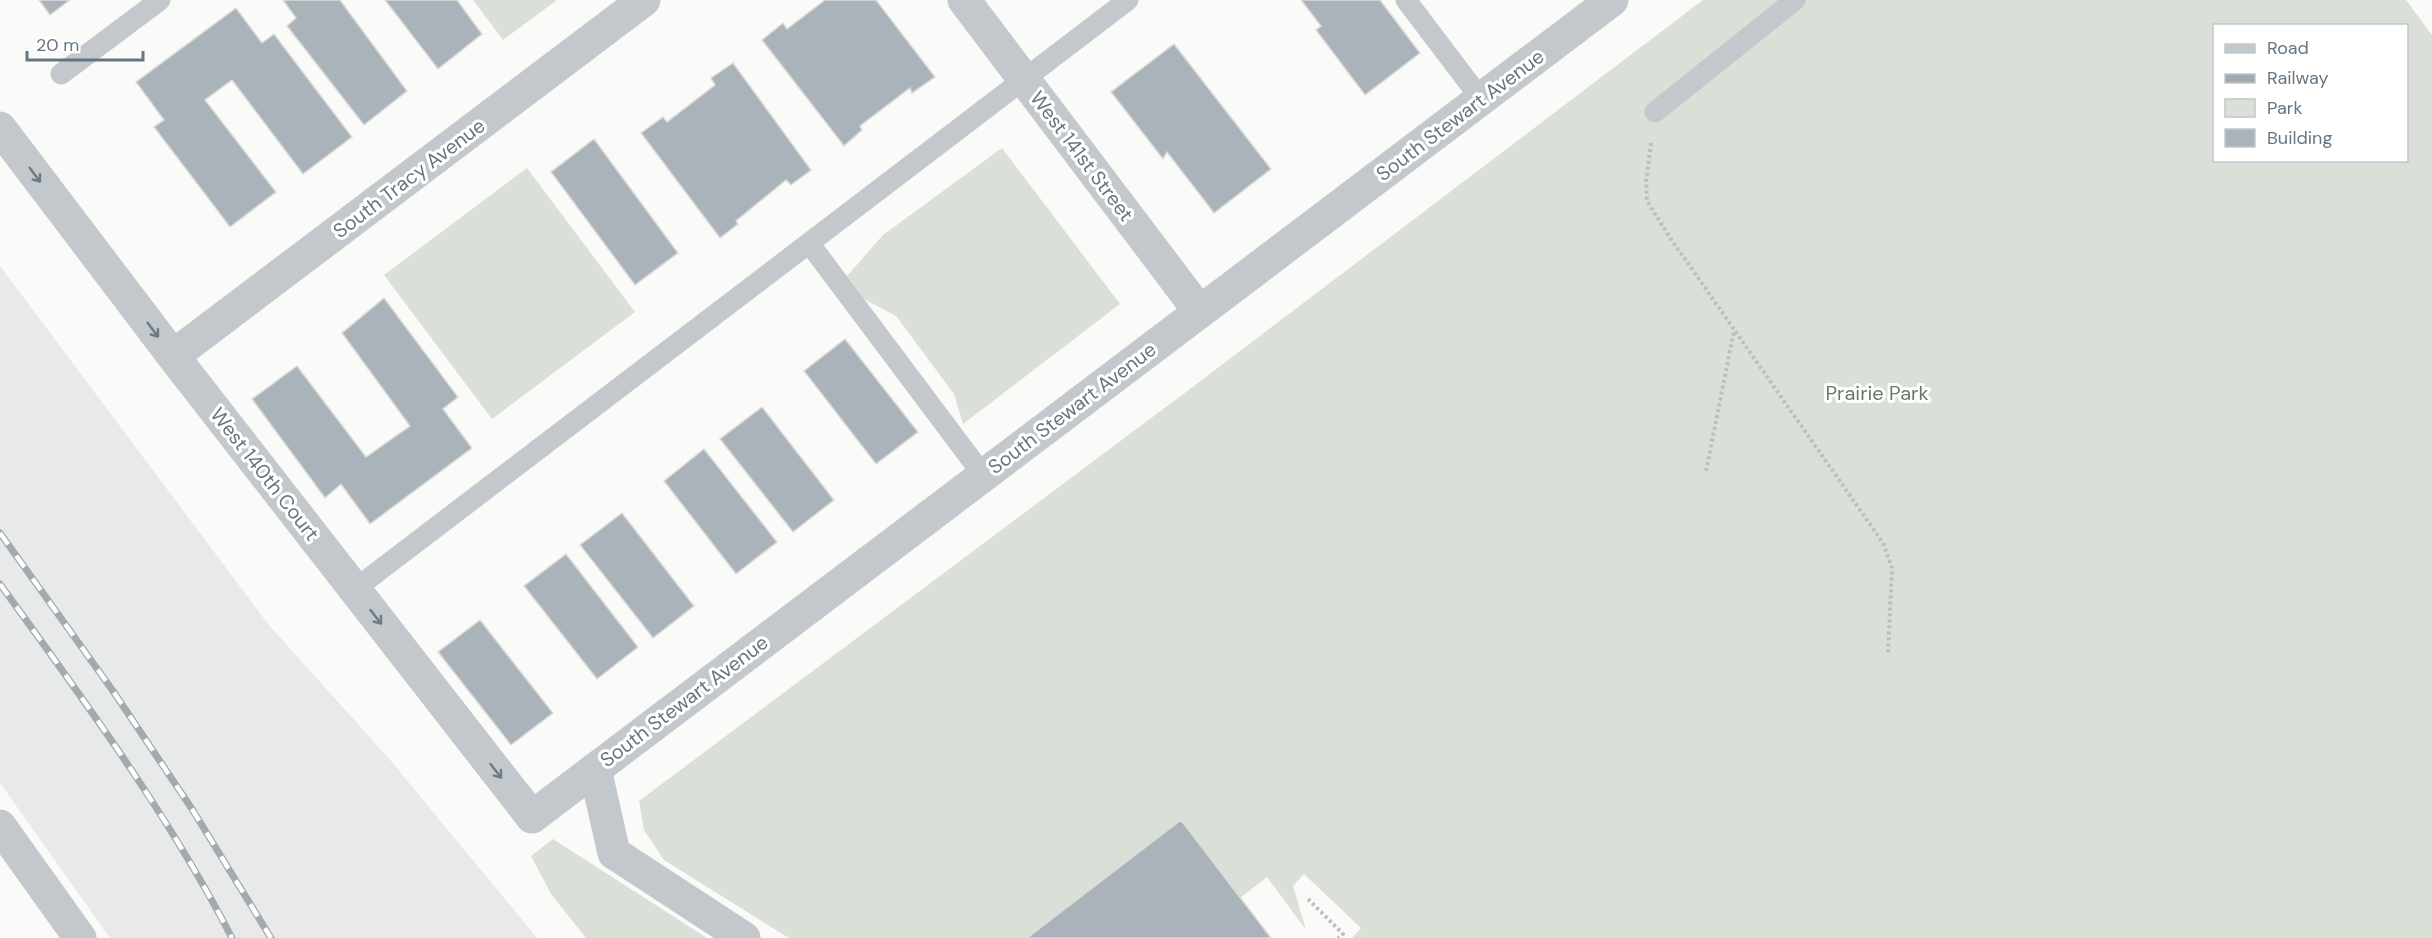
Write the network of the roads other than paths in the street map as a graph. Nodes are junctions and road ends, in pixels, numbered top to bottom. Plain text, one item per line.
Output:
1 (160, 0) edge
2 (644, 0) edge
3 (964, 0) edge
4 (1128, 0) edge
5 (1406, 0) edge
6 (1612, 0) edge
7 (1796, 0) edge
8 (61, 74) dead end
9 (1024, 79) junction
10 (1481, 99) junction
11 (1655, 112) road end
12 (0, 128) edge
13 (809, 243) junction
14 (1200, 312) junction
15 (173, 356) junction
16 (983, 475) junction
17 (355, 590) junction
18 (595, 769) junction
19 (532, 817) joint
20 (0, 826) edge
21 (80, 938) edge
22 (744, 938) edge

1 - 8 lane
2 - 15 street, South Tracy Avenue
3 - 9 street, West 141st Street
4 - 9 lane
5 - 10 lane
6 - 10 street, South Stewart Avenue
7 - 11 lane
9 - 13 lane
9 - 14 street, West 141st Street
10 - 14 street, South Stewart Avenue
12 -> 15 street, West 140th Court
13 - 16 lane
13 - 17 lane
14 - 16 street, South Stewart Avenue
15 - 17 street, West 140th Court
16 - 18 street, South Stewart Avenue
17 -> 19 street, West 140th Court
18 - 19 street, South Stewart Avenue
18 - 22 street
20 - 21 street

